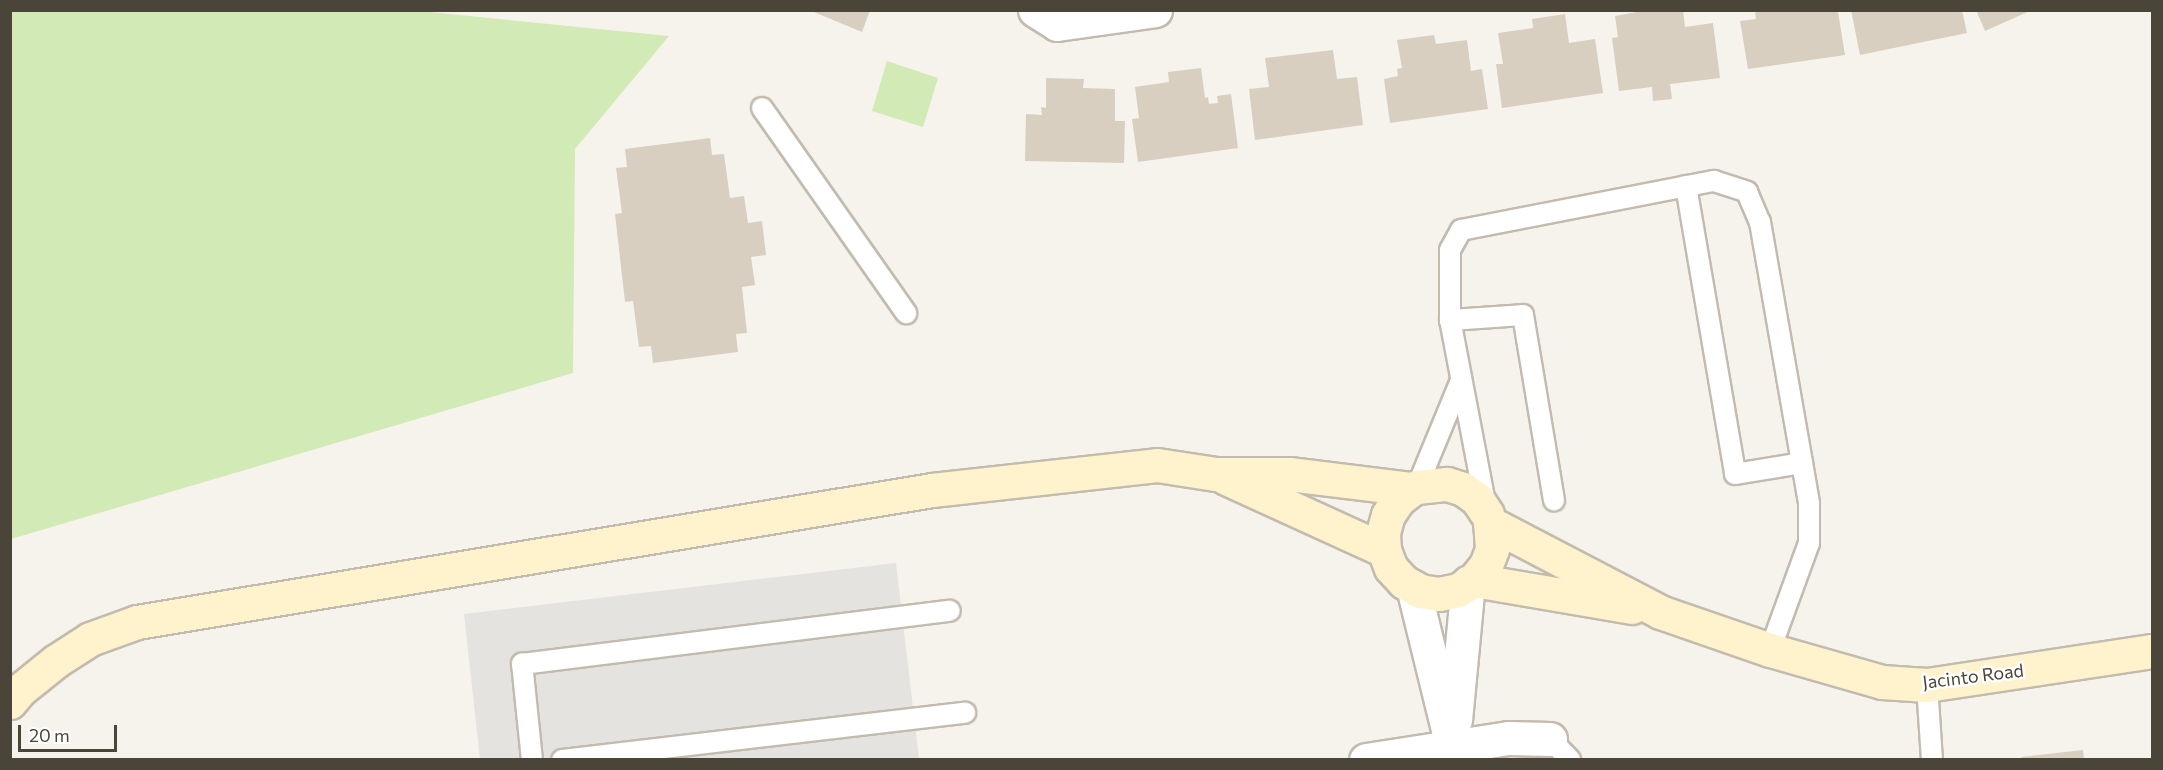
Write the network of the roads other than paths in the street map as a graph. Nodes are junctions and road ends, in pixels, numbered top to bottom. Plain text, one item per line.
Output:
1 (1035, 10) edge
2 (1155, 10) edge
3 (762, 108) dead end
4 (1686, 186) junction
5 (906, 313) dead end
6 (1450, 320) junction
7 (1461, 380) junction
8 (1802, 463) junction
9 (1216, 474) junction
10 (1414, 488) junction
11 (1554, 501) dead end
12 (1489, 518) junction
13 (1384, 550) junction
14 (1471, 582) junction
15 (1413, 587) junction
16 (950, 611) dead end
17 (1660, 612) junction
18 (1770, 650) junction
19 (2152, 651) edge
20 (1927, 685) junction
21 (10, 702) edge
22 (965, 713) dead end
23 (1560, 749) edge
24 (1454, 753) edge
25 (532, 759) edge
26 (562, 759) edge
27 (1365, 759) edge
28 (1932, 759) edge

1 - 2 street
3 - 5 lane
4 - 6 lane
4 - 8 lane
4 - 8 lane
6 - 7 lane
6 - 11 lane
7 - 10 lane
7 - 12 lane
8 - 18 lane
9 - 10 street
9 - 13 street
9 - 21 street
10 - 12 street
10 - 13 street
12 - 14 street
12 - 17 street, Jacinto Road
13 - 15 street
14 - 15 street
14 - 17 street, Jacinto Road
14 - 24 street
15 - 24 street
16 - 25 lane
17 - 18 street, Jacinto Road
18 - 20 street, Jacinto Road
19 - 20 street, Jacinto Road
20 - 28 lane
22 - 26 lane
23 - 24 street
24 - 27 street

